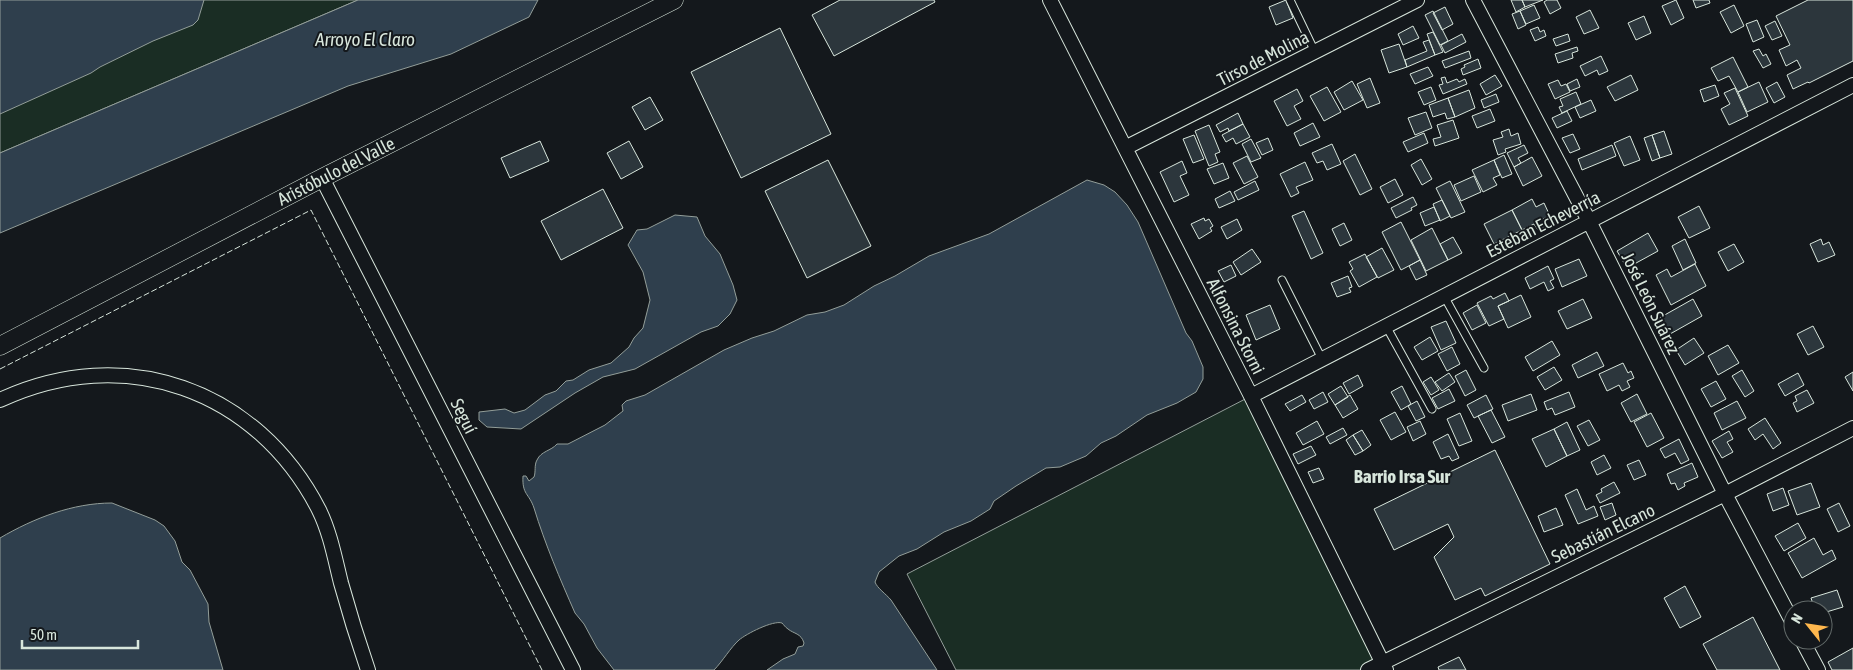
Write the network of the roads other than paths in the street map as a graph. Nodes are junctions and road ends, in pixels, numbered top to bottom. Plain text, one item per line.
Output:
1 (674, 0) edge
2 (1050, 0) edge
3 (1290, 0) edge
4 (1417, 0) edge
5 (1473, 0) edge
6 (1315, 52) junction
7 (1853, 85) edge
8 (1126, 148) junction
9 (322, 178) junction
10 (1589, 221) junction
11 (1282, 280) dead end
12 (1444, 296) junction
13 (1386, 326) junction
14 (0, 346) edge
15 (1322, 359) junction
16 (1484, 368) dead end
17 (1250, 396) junction
18 (0, 400) edge
19 (1432, 409) dead end
20 (1853, 428) edge
21 (1725, 494) junction
22 (1783, 604) edge
23 (1807, 650) edge
24 (1384, 666) edge
25 (368, 670) edge
26 (573, 670) edge
27 (1368, 670) edge
28 (1818, 670) edge

1 - 9 street, Aristóbulo del Valle
2 - 8 street, Alfonsina Storni
3 - 6 lane
4 - 6 street, Tirso de Molina
5 - 10 street, José León Suárez
6 - 8 street, Tirso de Molina
7 - 10 street, Esteban Echeverría
8 - 17 street, Alfonsina Storni
9 - 14 street, Aristóbulo del Valle
9 - 26 street, Seguí
10 - 12 street, Esteban Echeverría
10 - 21 street, José León Suárez
11 - 15 lane
12 - 13 street, Esteban Echeverría
12 - 16 lane
13 - 15 street, Esteban Echeverría
13 - 19 lane
15 - 17 street, Esteban Echeverría
17 - 24 street, Alfonsina Storni
18 - 25 street
20 - 21 street, Sebastián Elcano
21 - 22 street, José León Suárez
21 - 24 street, Sebastián Elcano
23 - 28 street
24 - 27 street, Sebastián Elcano

